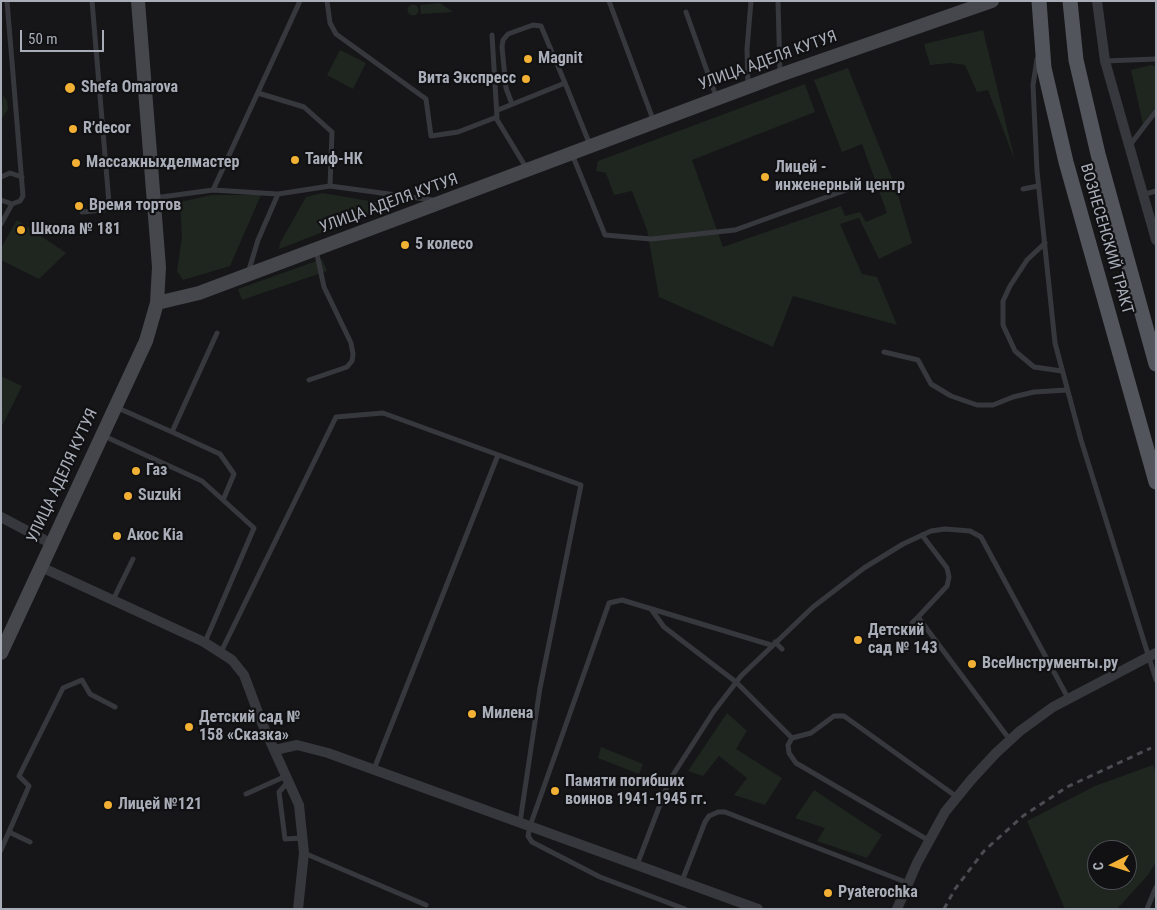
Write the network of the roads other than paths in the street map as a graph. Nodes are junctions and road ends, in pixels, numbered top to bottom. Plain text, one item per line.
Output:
1 (7, 1) edge
2 (92, 1) edge
3 (138, 1) edge
4 (300, 1) edge
5 (327, 1) edge
6 (609, 1) edge
7 (751, 1) edge
8 (778, 1) edge
9 (992, 1) edge
10 (1039, 1) edge
11 (1070, 1) edge
12 (1097, 1) edge
13 (686, 12) dead end
14 (1041, 32) junction
15 (492, 35) dead end
16 (1156, 60) edge
17 (1105, 61) junction
18 (780, 74) junction
19 (565, 83) junction
20 (748, 86) junction
21 (258, 93) junction
22 (717, 99) junction
23 (512, 104) junction
24 (498, 110) junction
25 (1156, 112) edge
26 (496, 118) junction
27 (655, 122) junction
28 (590, 146) junction
29 (1128, 147) junction
30 (572, 154) junction
31 (527, 170) junction
32 (1, 177) edge
33 (22, 177) junction
34 (330, 186) junction
35 (1038, 186) junction
36 (849, 189) dead end
37 (1023, 189) dead end
38 (213, 190) junction
39 (1156, 191) edge
40 (278, 194) junction
41 (1142, 195) junction
42 (154, 198) junction
43 (1, 200) edge
44 (446, 202) junction
45 (12, 204) junction
46 (82, 212) dead end
47 (1, 224) edge
48 (1156, 240) edge
49 (1045, 243) junction
50 (315, 249) junction
51 (248, 273) junction
52 (157, 302) junction
53 (217, 333) dead end
54 (884, 352) dead end
55 (1156, 364) edge
56 (1062, 371) junction
57 (309, 380) dead end
58 (1067, 390) junction
59 (115, 406) junction
60 (172, 432) junction
61 (102, 435) junction
62 (498, 455) junction
63 (1156, 482) edge
64 (223, 500) junction
65 (1, 518) edge
66 (922, 534) junction
67 (52, 544) junction
68 (133, 559) dead end
69 (41, 567) junction
70 (113, 600) junction
71 (651, 608) junction
72 (918, 617) junction
73 (912, 623) dead end
74 (204, 642) junction
75 (773, 643) junction
76 (782, 649) dead end
77 (1, 653) edge
78 (220, 653) junction
79 (1152, 654) edge
80 (1156, 680) edge
81 (736, 682) junction
82 (1068, 698) junction
83 (115, 707) dead end
84 (792, 738) junction
85 (1010, 740) junction
86 (275, 750) junction
87 (374, 769) junction
88 (288, 778) junction
89 (246, 794) dead end
90 (957, 796) junction
91 (520, 822) junction
92 (530, 826) junction
93 (9, 832) junction
94 (302, 838) junction
95 (928, 840) junction
96 (30, 842) dead end
97 (1, 850) edge
98 (304, 853) junction
99 (638, 865) junction
100 (682, 881) junction
101 (908, 883) junction
102 (1156, 887) edge
103 (426, 905) dead end
104 (298, 909) edge
105 (685, 909) edge
106 (758, 909) edge
107 (897, 909) edge
108 (1147, 909) edge

1 - 33 lane
2 - 46 lane
3 - 42 street
4 - 21 lane
5 - 26 lane
6 - 27 lane
7 - 20 lane
8 - 18 lane
9 - 18 street, УЛИЦА АДЕЛЯ КУТУЯ
10 - 14 main road, ВОЗНЕСЕНСКИЙ ТРАКТ
11 - 55 main road, ВОЗНЕСЕНСКИЙ ТРАКТ
12 - 17 street
13 - 22 lane
14 - 35 lane
14 - 63 main road, ВОЗНЕСЕНСКИЙ ТРАКТ
15 - 24 lane
16 - 17 lane
17 - 29 street
18 - 20 street, УЛИЦА АДЕЛЯ КУТУЯ
19 - 23 lane
19 - 23 lane
19 - 28 lane
20 - 22 street, УЛИЦА АДЕЛЯ КУТУЯ
21 - 34 lane
21 - 38 lane
22 - 27 street, УЛИЦА АДЕЛЯ КУТУЯ
23 - 24 lane
24 - 26 lane
25 - 29 lane
26 - 31 lane
27 - 28 street, УЛИЦА АДЕЛЯ КУТУЯ
28 - 30 street, УЛИЦА АДЕЛЯ КУТУЯ
29 - 41 street
30 - 31 street, УЛИЦА АДЕЛЯ КУТУЯ
30 - 36 lane
31 - 44 street, УЛИЦА АДЕЛЯ КУТУЯ
32 - 33 lane
33 - 45 lane
34 - 40 lane
34 - 44 lane
35 - 37 lane
35 - 49 lane
38 - 40 lane
38 - 42 lane
39 - 41 lane
40 - 51 lane
41 - 48 street
42 - 52 street
43 - 45 lane
44 - 50 street, УЛИЦА АДЕЛЯ КУТУЯ
45 - 47 lane
49 - 56 lane
49 - 56 lane
50 - 51 street, УЛИЦА АДЕЛЯ КУТУЯ
50 - 57 lane
51 - 52 street, УЛИЦА АДЕЛЯ КУТУЯ
52 - 59 street, УЛИЦА АДЕЛЯ КУТУЯ
53 - 60 lane
54 - 58 lane
56 - 58 lane
58 - 79 lane
59 - 60 lane
59 - 61 street, УЛИЦА АДЕЛЯ КУТУЯ
60 - 64 lane
61 - 64 lane
61 - 67 street, УЛИЦА АДЕЛЯ КУТУЯ
62 - 78 lane
62 - 87 lane
62 - 91 lane
64 - 74 lane
65 - 67 street
66 - 72 lane
66 - 75 lane
66 - 82 lane
67 - 69 street, УЛИЦА АДЕЛЯ КУТУЯ
68 - 70 lane
69 - 70 street
69 - 77 street, УЛИЦА АДЕЛЯ КУТУЯ
70 - 74 street
71 - 75 lane
71 - 81 lane
71 - 92 lane
72 - 73 lane
72 - 85 lane
74 - 78 street
75 - 76 lane
75 - 81 lane
78 - 86 street
79 - 80 lane
79 - 82 street
81 - 84 lane
81 - 99 lane
82 - 85 street
83 - 93 lane
84 - 90 lane
84 - 95 lane
85 - 90 street
86 - 87 street
86 - 88 street
87 - 91 street
88 - 89 lane
88 - 94 street
88 - 94 lane
90 - 95 street
91 - 92 street
92 - 99 street
92 - 105 lane
93 - 96 lane
93 - 97 lane
94 - 98 street
95 - 101 street
98 - 103 lane
98 - 104 street
99 - 100 street
100 - 101 lane
100 - 106 street
101 - 107 street
102 - 108 lane

